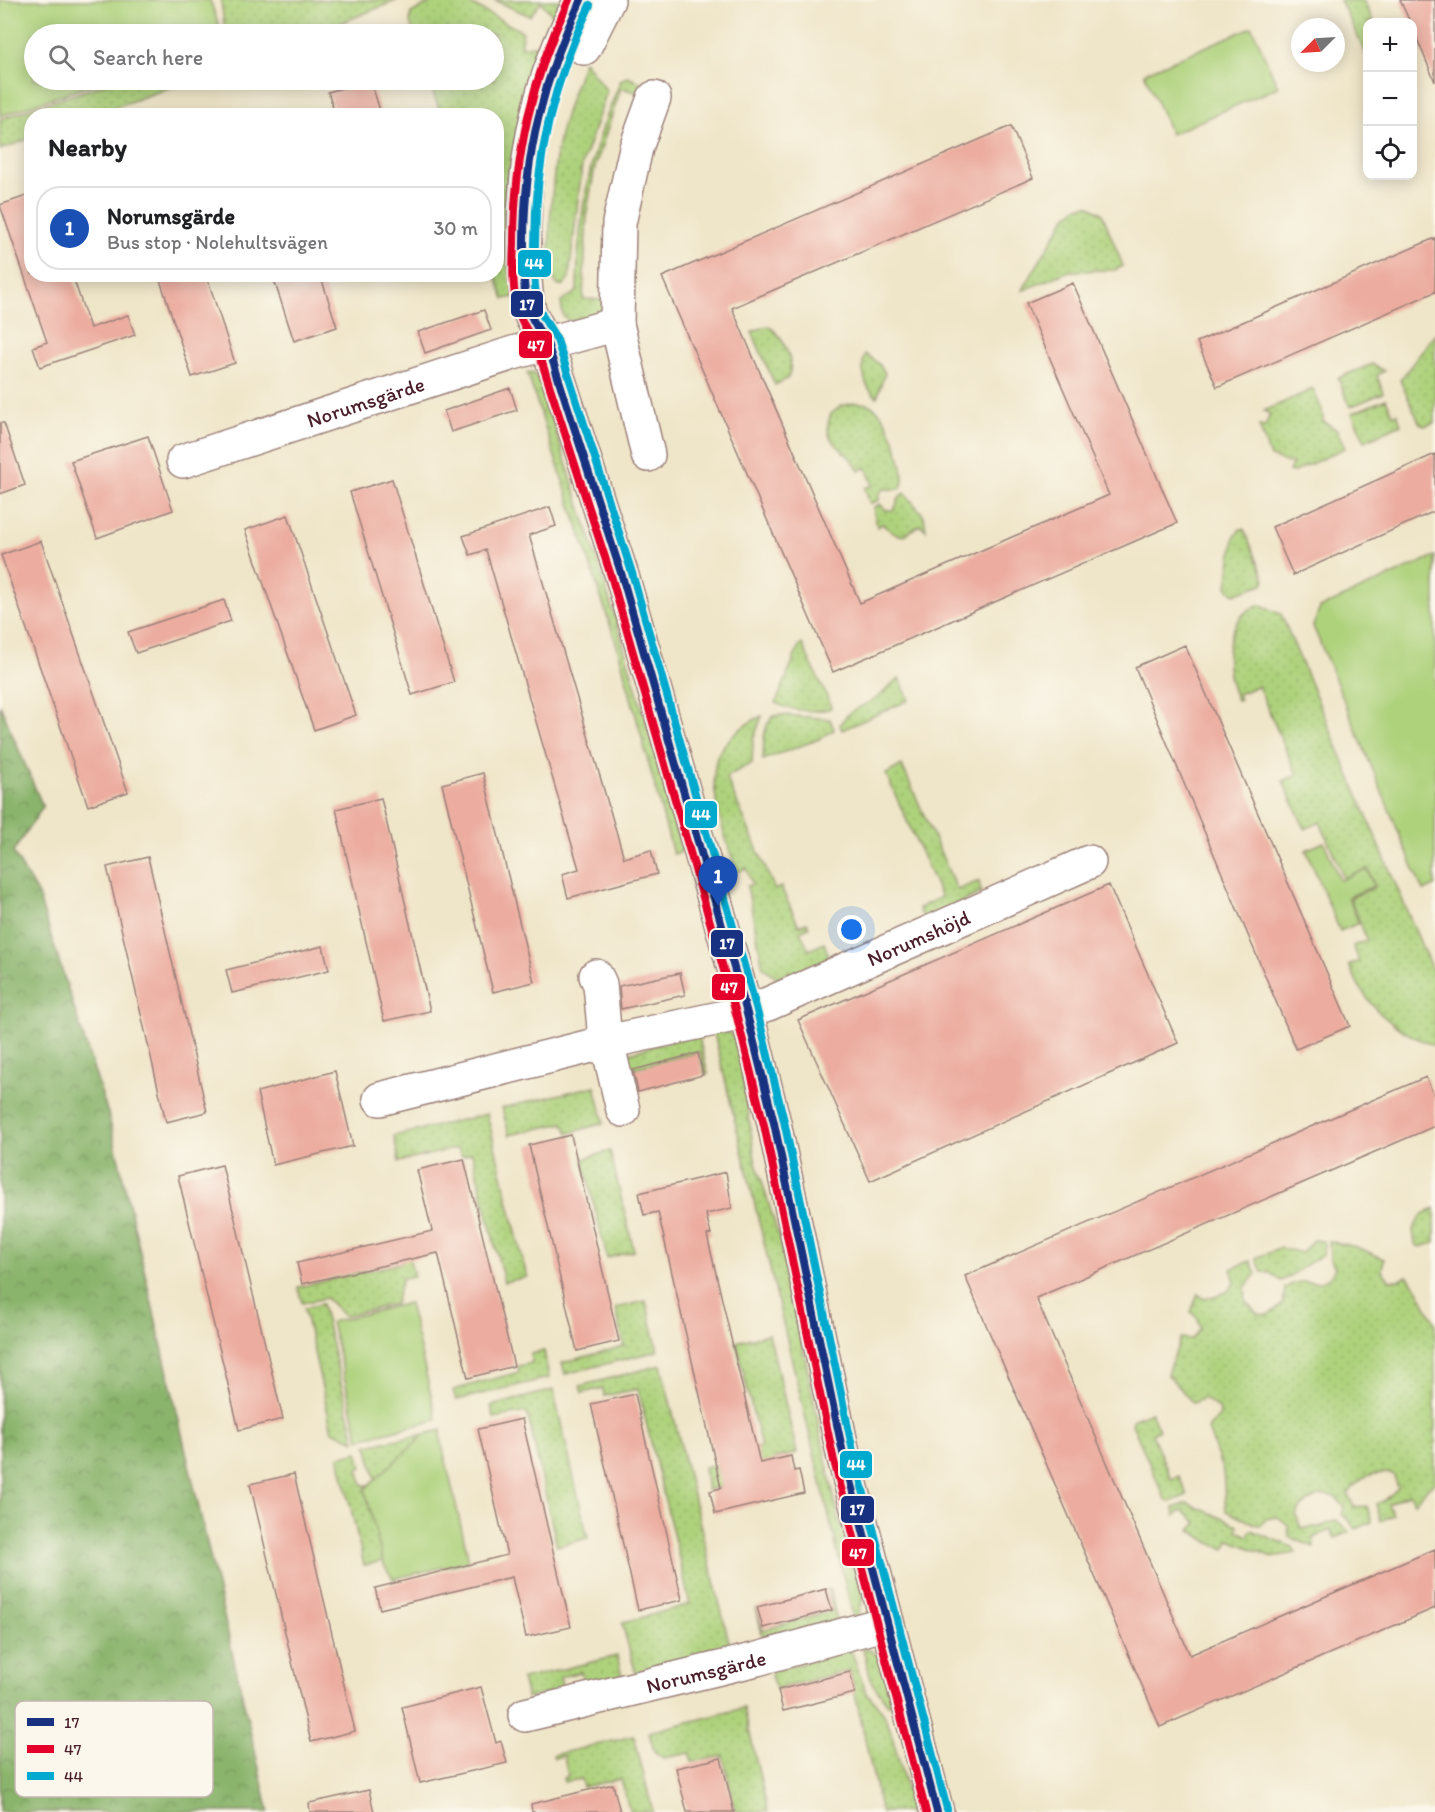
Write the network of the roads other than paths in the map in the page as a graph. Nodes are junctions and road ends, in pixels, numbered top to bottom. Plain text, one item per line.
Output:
1 (581, 0) edge
2 (608, 0) edge
3 (654, 98) dead end
4 (617, 324) junction
5 (547, 343) junction
6 (648, 455) dead end
7 (183, 461) dead end
8 (1078, 877) dead end
9 (596, 976) dead end
10 (746, 1010) junction
11 (607, 1042) junction
12 (380, 1099) dead end
13 (624, 1110) dead end
14 (886, 1623) junction
15 (525, 1715) dead end
16 (937, 1812) edge

1 - 5 street
2 - 5 street
3 - 4 street
4 - 5 street, Norumsgärde
4 - 6 street
5 - 7 street, Norumsgärde
5 - 10 street
8 - 10 street, Norumshöjd
9 - 11 street
10 - 11 street
10 - 14 street
11 - 12 street
11 - 13 street
14 - 15 street, Norumsgärde
14 - 16 street

